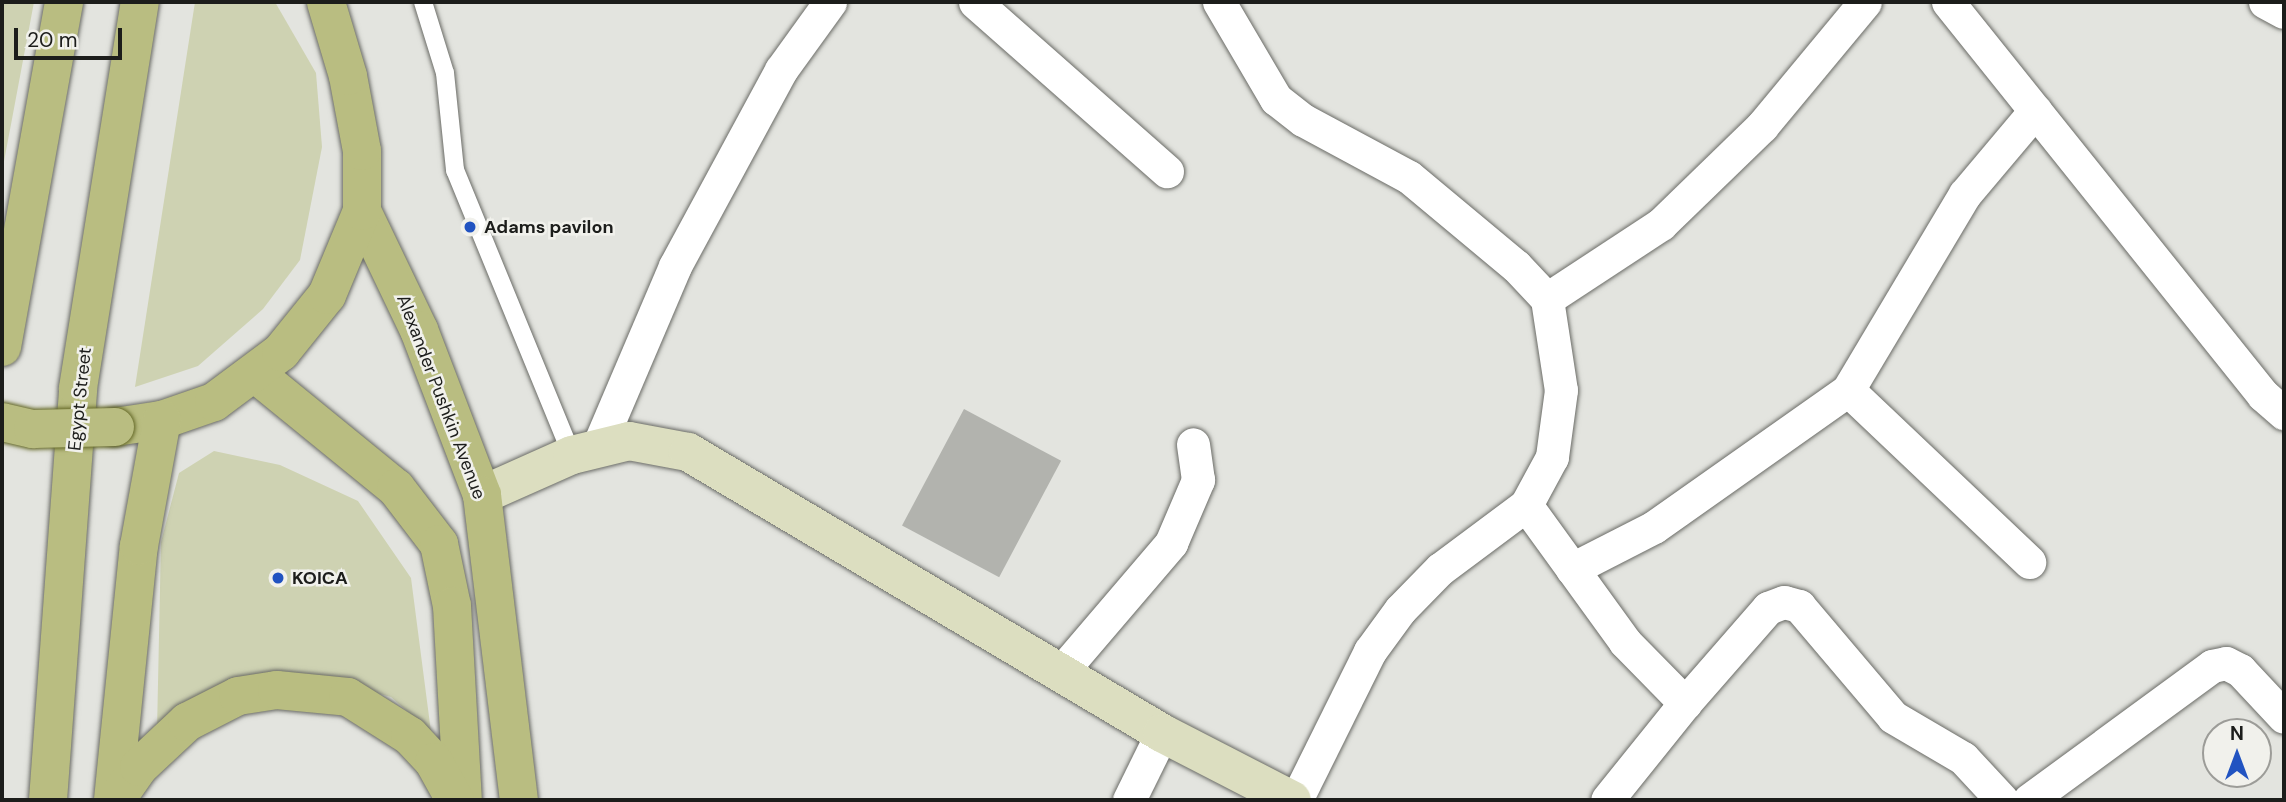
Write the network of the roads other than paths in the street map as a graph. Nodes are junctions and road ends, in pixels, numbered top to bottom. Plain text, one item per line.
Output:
1 (64, 2) edge
2 (140, 2) edge
3 (326, 2) edge
4 (423, 2) edge
5 (830, 2) edge
6 (975, 2) edge
7 (1219, 2) edge
8 (1865, 2) edge
9 (1948, 2) edge
10 (2265, 2) edge
11 (2284, 12) edge
12 (2035, 111) junction
13 (1167, 171) dead end
14 (362, 211) junction
15 (1547, 299) junction
16 (2, 347) edge
17 (256, 374) junction
18 (1848, 390) junction
19 (2284, 413) edge
20 (162, 420) junction
21 (2, 422) edge
22 (1193, 444) dead end
23 (584, 452) junction
24 (482, 495) junction
25 (1526, 505) junction
26 (2029, 562) dead end
27 (1572, 569) junction
28 (1061, 672) junction
29 (1685, 703) junction
30 (2284, 717) edge
31 (1162, 733) junction
32 (48, 800) edge
33 (115, 800) edge
34 (455, 800) edge
35 (463, 800) edge
36 (519, 800) edge
37 (1129, 800) edge
38 (1294, 800) edge
39 (1607, 800) edge
40 (2002, 800) edge
41 (2029, 800) edge

1 - 16 main road
2 - 32 main road, Egypt Street
3 - 14 main road
4 - 23 lane
5 - 23 street
6 - 13 street
7 - 15 street
8 - 15 street
9 - 12 street
10 - 11 street
12 - 18 street
12 - 19 street
14 - 17 main road
14 - 24 main road, Alexander Pushkin Avenue
15 - 25 street
17 - 20 main road
17 - 35 main road
18 - 26 street
18 - 27 street
20 - 21 main road, bridge
20 - 33 main road
22 - 28 street
23 - 24 street
23 - 28 street
24 - 36 main road, Alexander Pushkin Avenue
25 - 27 street
25 - 38 street
27 - 29 street
28 - 31 street
29 - 39 street
29 - 40 street
30 - 41 street
31 - 37 street
31 - 38 street
33 - 34 main road

